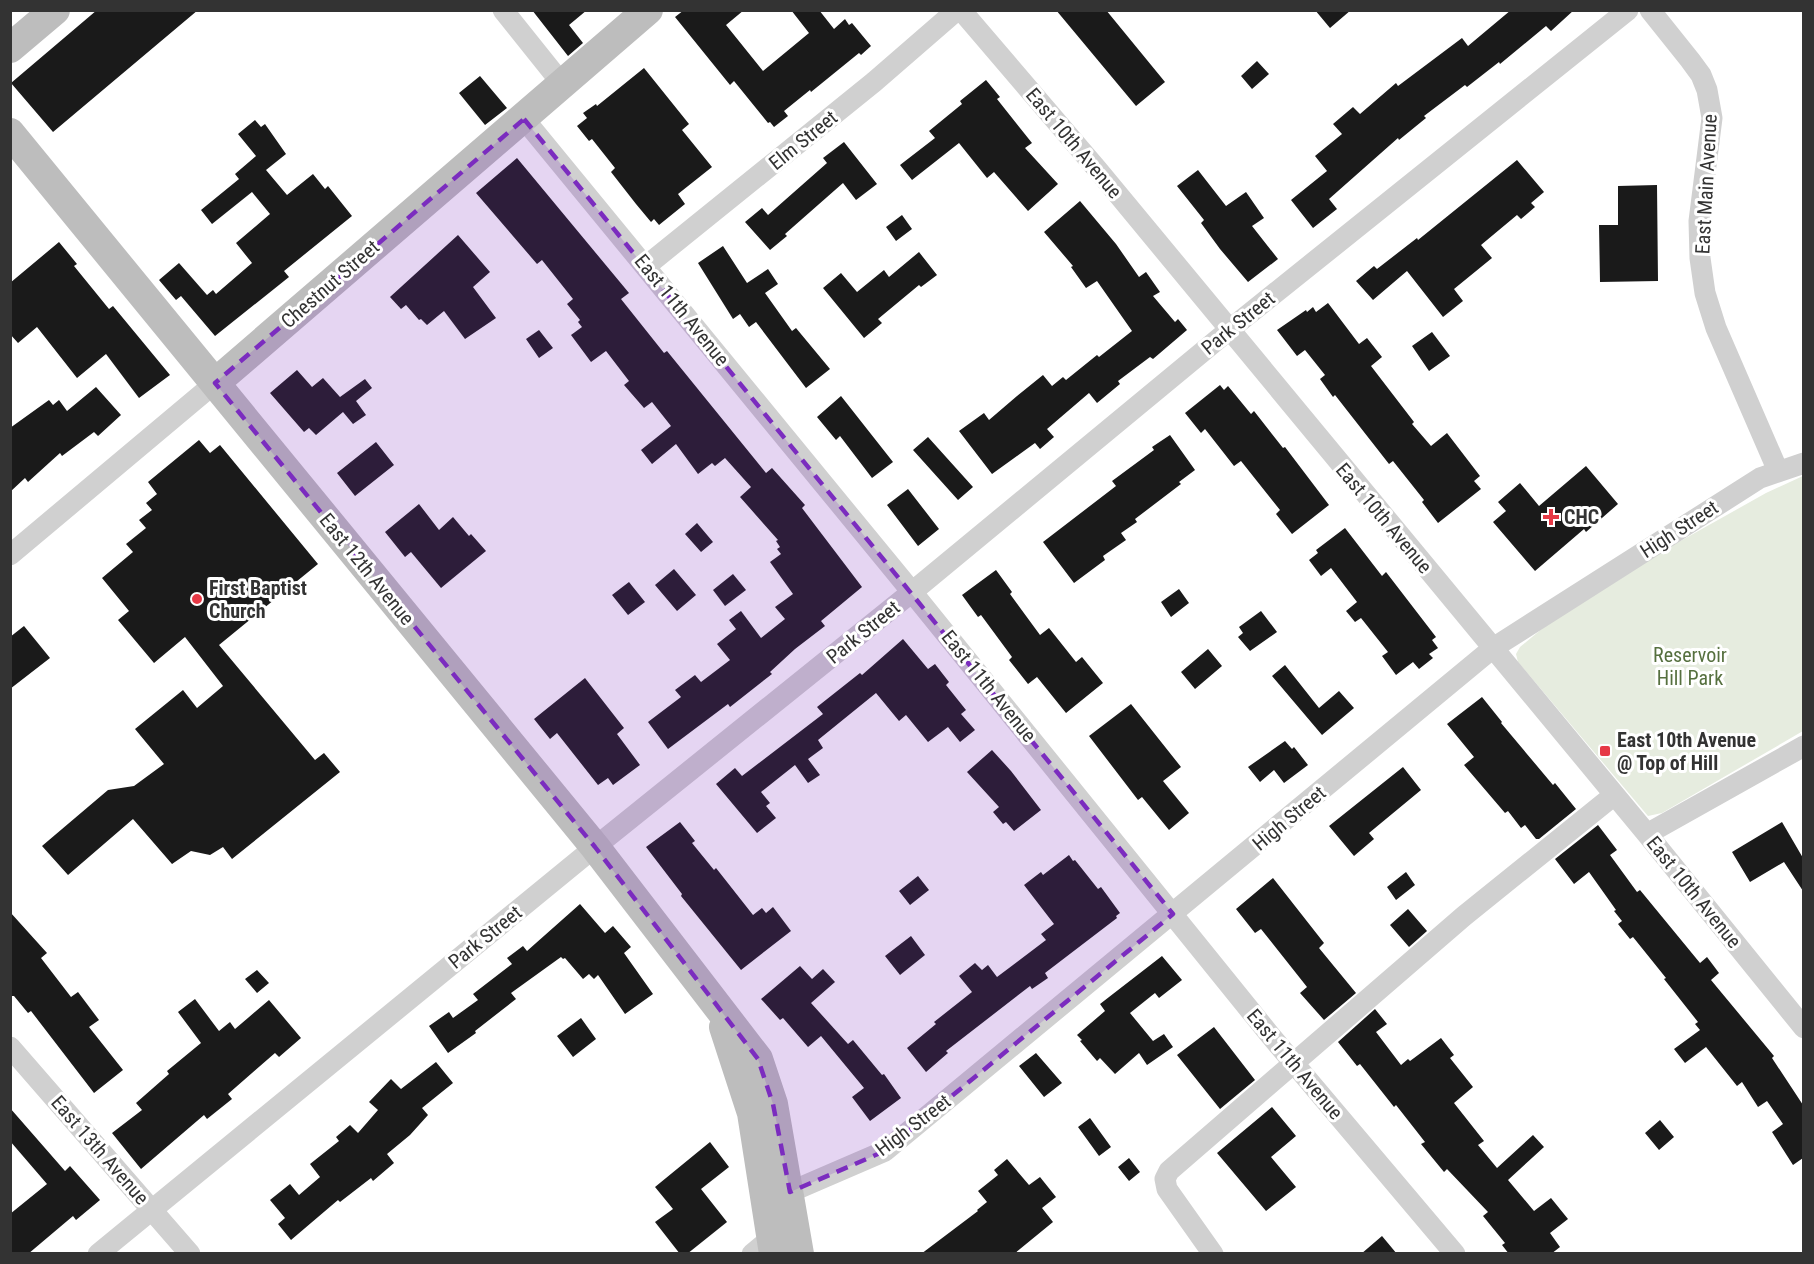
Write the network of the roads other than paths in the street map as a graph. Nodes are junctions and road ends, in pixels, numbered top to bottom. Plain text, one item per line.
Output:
1 (55, 10) edge
2 (503, 10) edge
3 (648, 10) edge
4 (957, 10) edge
5 (961, 10) edge
6 (1628, 10) edge
7 (1650, 10) edge
8 (10, 48) edge
9 (563, 85) junction
10 (524, 118) junction
11 (10, 133) edge
12 (646, 266) junction
13 (1229, 330) junction
14 (215, 383) junction
15 (1803, 463) edge
16 (1778, 471) junction
17 (10, 555) edge
18 (912, 592) junction
19 (1493, 648) junction
20 (1803, 746) edge
21 (1613, 796) junction
22 (1647, 834) junction
23 (595, 847) junction
24 (1173, 914) junction
25 (1803, 1028) edge
26 (10, 1047) edge
27 (1294, 1063) junction
28 (778, 1198) junction
29 (152, 1210) junction
30 (765, 1249) edge
31 (98, 1254) edge
32 (190, 1254) edge
33 (799, 1254) edge
34 (1213, 1254) edge
35 (1455, 1254) edge

1 - 8 street
2 - 9 street
3 - 9 street, Chestnut Street
4 - 12 street, Elm Street
5 - 13 street, East 10th Avenue
6 - 13 street, Park Street
7 - 16 street, East Main Avenue
9 - 10 street, Chestnut Street
10 - 12 street, East 11th Avenue
10 - 14 street, Chestnut Street
11 - 14 street, East 12th Avenue
12 - 18 street, East 11th Avenue
13 - 18 street, Park Street
13 - 19 street, East 10th Avenue
14 - 17 street, Chestnut Street
14 - 23 street, East 12th Avenue
15 - 16 street, High Street
16 - 19 street, High Street
18 - 23 street, Park Street
18 - 24 street, East 11th Avenue
19 - 21 street, East 10th Avenue
19 - 24 street, High Street
20 - 22 street
21 - 22 street, East 10th Avenue
21 - 27 street
22 - 25 street, East 10th Avenue
23 - 28 street, East 12th Avenue
23 - 29 street, Park Street
24 - 27 street, East 11th Avenue
24 - 28 street, High Street
26 - 29 street, East 13th Avenue
27 - 34 street
27 - 35 street, East 11th Avenue
28 - 30 street
28 - 33 street
29 - 31 street, Park Street
29 - 32 street, East 13th Avenue

